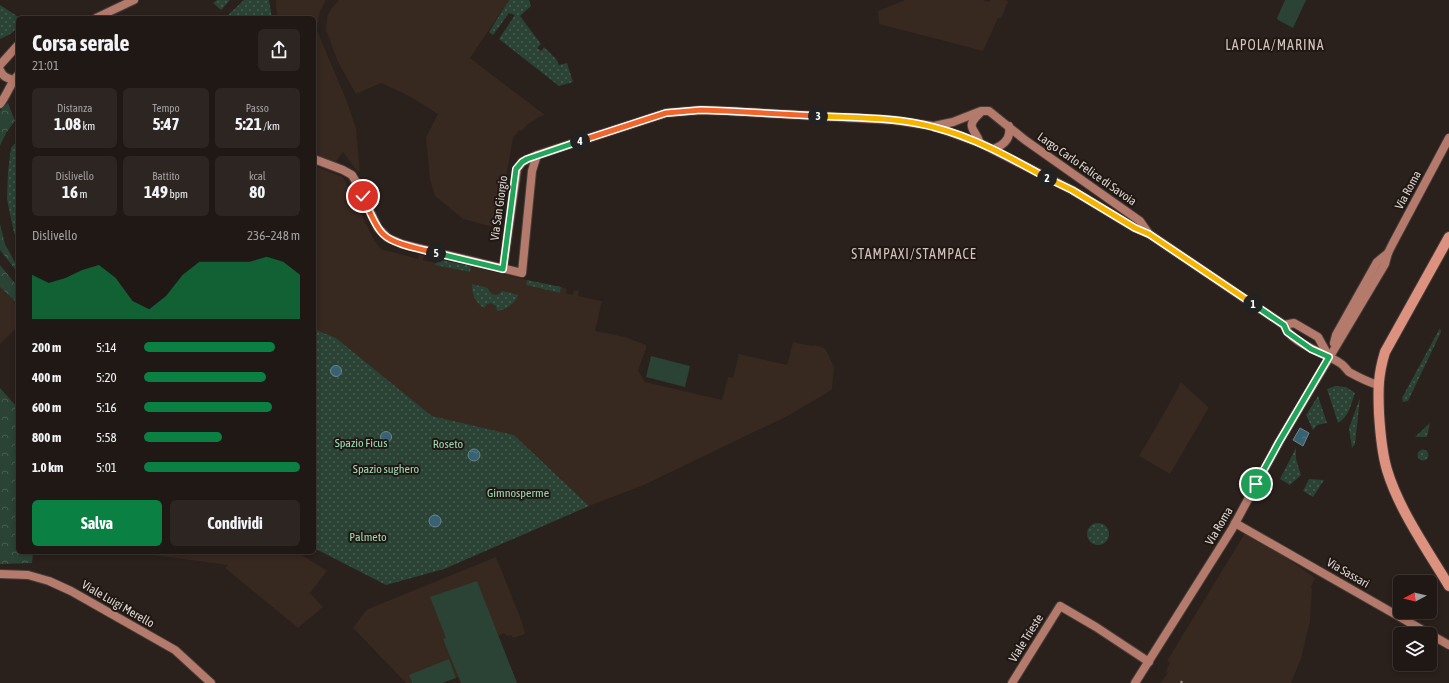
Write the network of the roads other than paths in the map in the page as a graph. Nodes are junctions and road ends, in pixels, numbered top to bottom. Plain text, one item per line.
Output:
1 (134, 0) edge
2 (100, 16) edge
3 (16, 47) edge
4 (0, 65) edge
5 (0, 70) edge
6 (16, 77) edge
7 (0, 104) edge
8 (982, 111) junction
9 (933, 126) junction
10 (1009, 126) junction
11 (1449, 138) edge
12 (980, 142) junction
13 (993, 149) junction
14 (537, 155) junction
15 (316, 160) edge
16 (1149, 234) junction
17 (1449, 237) edge
18 (503, 269) junction
19 (1284, 325) junction
20 (1329, 357) junction
21 (1378, 386) junction
22 (1235, 523) junction
23 (0, 574) edge
24 (1449, 586) edge
25 (1449, 645) edge
26 (1149, 662) junction
27 (211, 683) edge
28 (1012, 683) edge
29 (1135, 683) edge

1 - 2 street
3 - 4 street
5 - 6 street
6 - 7 street
8 - 9 street
8 - 10 street
8 - 12 street
9 - 12 street
9 - 14 street, Via San Giorgio
10 - 13 street
10 - 16 street, Largo Carlo Felice di Savoia
11 - 20 street, Via Roma
12 - 13 street
13 - 16 street, Largo Carlo Felice di Savoia
14 - 18 street, Via San Giorgio
14 - 18 street
15 - 18 street
16 - 19 street, Largo Carlo Felice di Savoia
17 - 21 main road
19 - 20 street, Largo Carlo Felice di Savoia
19 - 20 street, Largo Carlo Felice di Savoia
20 - 21 street
20 - 22 street, Via Roma
21 - 24 main road
22 - 25 street, Via Sassari
22 - 26 street, Via Roma
23 - 27 street, Viale Luigi Merello
26 - 28 street, Viale Trieste
26 - 29 street, Via Roma

